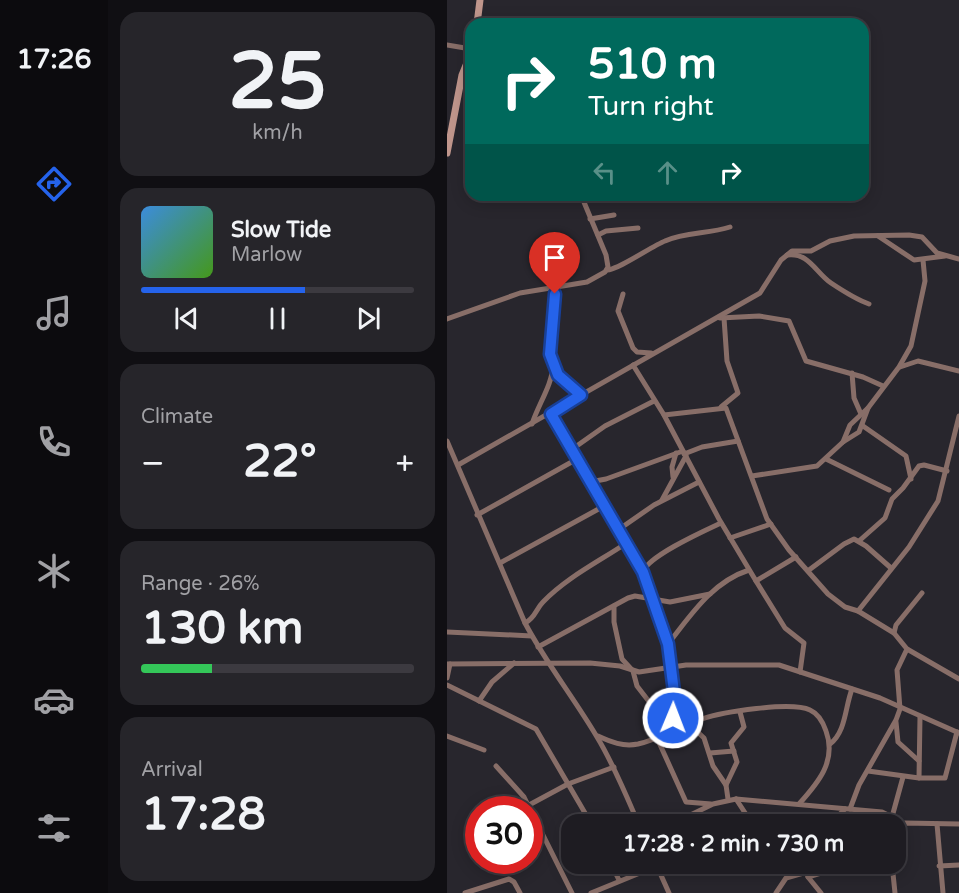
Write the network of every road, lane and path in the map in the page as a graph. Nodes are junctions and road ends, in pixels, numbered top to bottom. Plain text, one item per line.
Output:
1 (480, 0) edge
2 (478, 18) edge
3 (447, 45) edge
4 (465, 50) edge
5 (465, 67) edge
6 (462, 75) joint
7 (447, 153) edge
8 (583, 201) edge
9 (614, 215) dead end
10 (590, 219) junction
11 (730, 227) dead end
12 (638, 228) dead end
13 (598, 235) junction
14 (877, 236) junction
15 (785, 255) junction
16 (946, 256) junction
17 (959, 259) edge
18 (923, 260) junction
19 (607, 270) junction
20 (556, 286) junction
21 (623, 294) dead end
22 (869, 304) dead end
23 (721, 318) junction
24 (447, 319) edge
25 (651, 353) junction
26 (553, 365) junction
27 (633, 365) junction
28 (899, 367) junction
29 (959, 371) edge
30 (852, 373) junction
31 (883, 386) junction
32 (581, 395) junction
33 (654, 401) junction
34 (721, 406) junction
35 (868, 408) junction
36 (551, 414) junction
37 (861, 414) junction
38 (664, 415) junction
39 (959, 416) edge
40 (532, 424) junction
41 (863, 426) junction
42 (447, 441) edge
43 (738, 441) junction
44 (843, 442) junction
45 (571, 450) junction
46 (952, 452) junction
47 (682, 453) junction
48 (959, 454) edge
49 (576, 459) junction
50 (826, 459) junction
51 (458, 465) junction
52 (947, 471) junction
53 (752, 476) junction
54 (673, 477) junction
55 (911, 479) junction
56 (590, 482) junction
57 (699, 482) junction
58 (889, 489) dead end
59 (662, 500) junction
60 (604, 506) junction
61 (477, 515) junction
62 (721, 523) junction
63 (771, 524) junction
64 (618, 530) junction
65 (730, 538) junction
66 (859, 541) junction
67 (625, 544) junction
68 (796, 557) junction
69 (499, 563) junction
70 (891, 568) junction
71 (749, 570) junction
72 (809, 570) junction
73 (643, 572) junction
74 (756, 581) junction
75 (922, 593) dead end
76 (710, 594) junction
77 (650, 599) junction
78 (614, 606) junction
79 (858, 611) junction
80 (525, 623) junction
81 (447, 632) edge
82 (894, 633) junction
83 (532, 636) junction
84 (668, 644) junction
85 (537, 647) junction
86 (907, 649) junction
87 (547, 662) junction
88 (514, 663) junction
89 (449, 664) edge
90 (669, 666) junction
91 (633, 671) junction
92 (800, 672) junction
93 (447, 678) edge
94 (959, 679) edge
95 (447, 685) edge
96 (852, 689) junction
97 (479, 701) junction
98 (900, 709) junction
99 (674, 710) junction
100 (740, 712) junction
101 (920, 717) junction
102 (896, 720) junction
103 (689, 724) junction
104 (672, 731) junction
105 (958, 732) edge
106 (447, 736) edge
107 (597, 736) junction
108 (657, 738) junction
109 (830, 744) junction
110 (484, 750) dead end
111 (734, 751) junction
112 (709, 753) junction
113 (919, 761) junction
114 (496, 766) dead end
115 (614, 767) junction
116 (868, 771) junction
117 (903, 777) junction
118 (919, 778) junction
119 (568, 784) junction
120 (726, 786) junction
121 (522, 796) edge
122 (543, 798) edge
123 (728, 799) junction
124 (736, 799) junction
125 (686, 802) junction
126 (713, 804) junction
127 (799, 804) junction
128 (847, 809) junction
129 (693, 813) joint
130 (586, 814) edge
131 (634, 814) edge
132 (746, 814) edge
133 (841, 814) edge
134 (886, 814) edge
135 (893, 814) edge
136 (937, 824) junction
137 (959, 824) edge
138 (906, 826) edge
139 (543, 834) edge
140 (959, 865) edge
141 (939, 866) junction
142 (616, 874) edge
143 (634, 874) edge
144 (660, 874) edge
145 (812, 874) edge
146 (893, 874) edge
147 (808, 875) junction
148 (619, 880) junction
149 (465, 893) edge
150 (520, 893) edge
151 (572, 893) edge
152 (591, 893) edge
153 (669, 893) edge
154 (776, 893) edge
155 (821, 893) edge
156 (895, 893) edge
157 (943, 893) edge

1 - 2 main road
3 - 4 street
5 - 6 main road
6 - 7 main road
8 - 10 street
9 - 10 street
10 - 13 street
11 - 19 street
12 - 13 street
13 - 19 street
14 - 15 street
14 - 16 street
14 - 18 street
15 - 22 street
15 - 23 street
16 - 17 street
16 - 18 street
18 - 28 street
19 - 20 street
20 - 24 street
20 - 26 street
21 - 25 street
23 - 25 street
23 - 30 street
23 - 34 street
25 - 27 street
26 - 32 street
26 - 40 street
27 - 32 street
27 - 33 street
28 - 29 street
28 - 31 street
30 - 31 street
30 - 37 street
31 - 35 street
32 - 36 street
33 - 38 street
33 - 45 street
34 - 38 street
34 - 43 street
35 - 37 street
35 - 41 street
36 - 40 street
36 - 45 street
37 - 44 street
38 - 47 street
39 - 46 street
40 - 51 street
41 - 44 street
41 - 55 street
42 - 51 street
43 - 47 street
43 - 53 street
44 - 50 street
45 - 49 street
46 - 48 street
46 - 52 street
47 - 54 street
47 - 54 street
47 - 56 street
47 - 57 street
49 - 56 street
49 - 61 street
50 - 53 street
50 - 58 street
51 - 61 street
52 - 55 street
52 - 70 street
53 - 63 street
54 - 59 street
55 - 66 street
56 - 60 street
57 - 59 street
57 - 62 street
59 - 64 street
60 - 64 street
60 - 69 street
61 - 69 street
62 - 65 street
62 - 73 street
63 - 65 street
63 - 68 street
64 - 67 street
65 - 71 street
66 - 70 street
66 - 72 street
67 - 73 street
67 - 80 street
68 - 72 street
68 - 74 street
69 - 80 street
70 - 79 street
71 - 74 street
71 - 76 street
72 - 79 street
73 - 77 street
74 - 92 street
75 - 82 street
76 - 77 street
76 - 84 street
77 - 78 street
77 - 84 street
78 - 85 street
78 - 91 street
79 - 82 street
80 - 83 street
81 - 83 street
82 - 86 street
83 - 85 street
84 - 90 street
85 - 87 street
86 - 94 street
86 - 98 street
87 - 88 street
87 - 91 street
87 - 107 street
88 - 89 street
88 - 97 street
89 - 93 street
90 - 91 street
90 - 92 street
90 - 99 street
91 - 104 street
92 - 96 street
95 - 97 street
96 - 98 street
96 - 109 street
97 - 119 street
98 - 101 street
98 - 102 street
99 - 103 street
99 - 104 street
100 - 103 street
100 - 109 street
100 - 111 street
101 - 105 street
101 - 113 street
102 - 113 street
102 - 116 street
103 - 104 street
103 - 112 street
104 - 108 street
105 - 118 street
106 - 110 street
107 - 108 street
107 - 115 street
108 - 125 street
109 - 127 street
111 - 112 street
111 - 120 street
112 - 120 street
113 - 118 street
114 - 121 street
115 - 119 street
115 - 131 street
116 - 117 street
116 - 128 street
117 - 118 street
117 - 135 street
119 - 122 street
119 - 130 street
120 - 123 street
123 - 124 street
123 - 126 street
124 - 127 street
124 - 132 street
125 - 126 street
125 - 129 street
126 - 129 street
127 - 128 street
128 - 133 street
128 - 134 street
136 - 137 street
136 - 138 street
136 - 141 street
139 - 151 street
140 - 141 street
141 - 157 street
142 - 148 street
143 - 148 street
144 - 153 street
145 - 147 street
146 - 156 street
147 - 154 street
147 - 155 street
148 - 152 street
149 - 150 street

